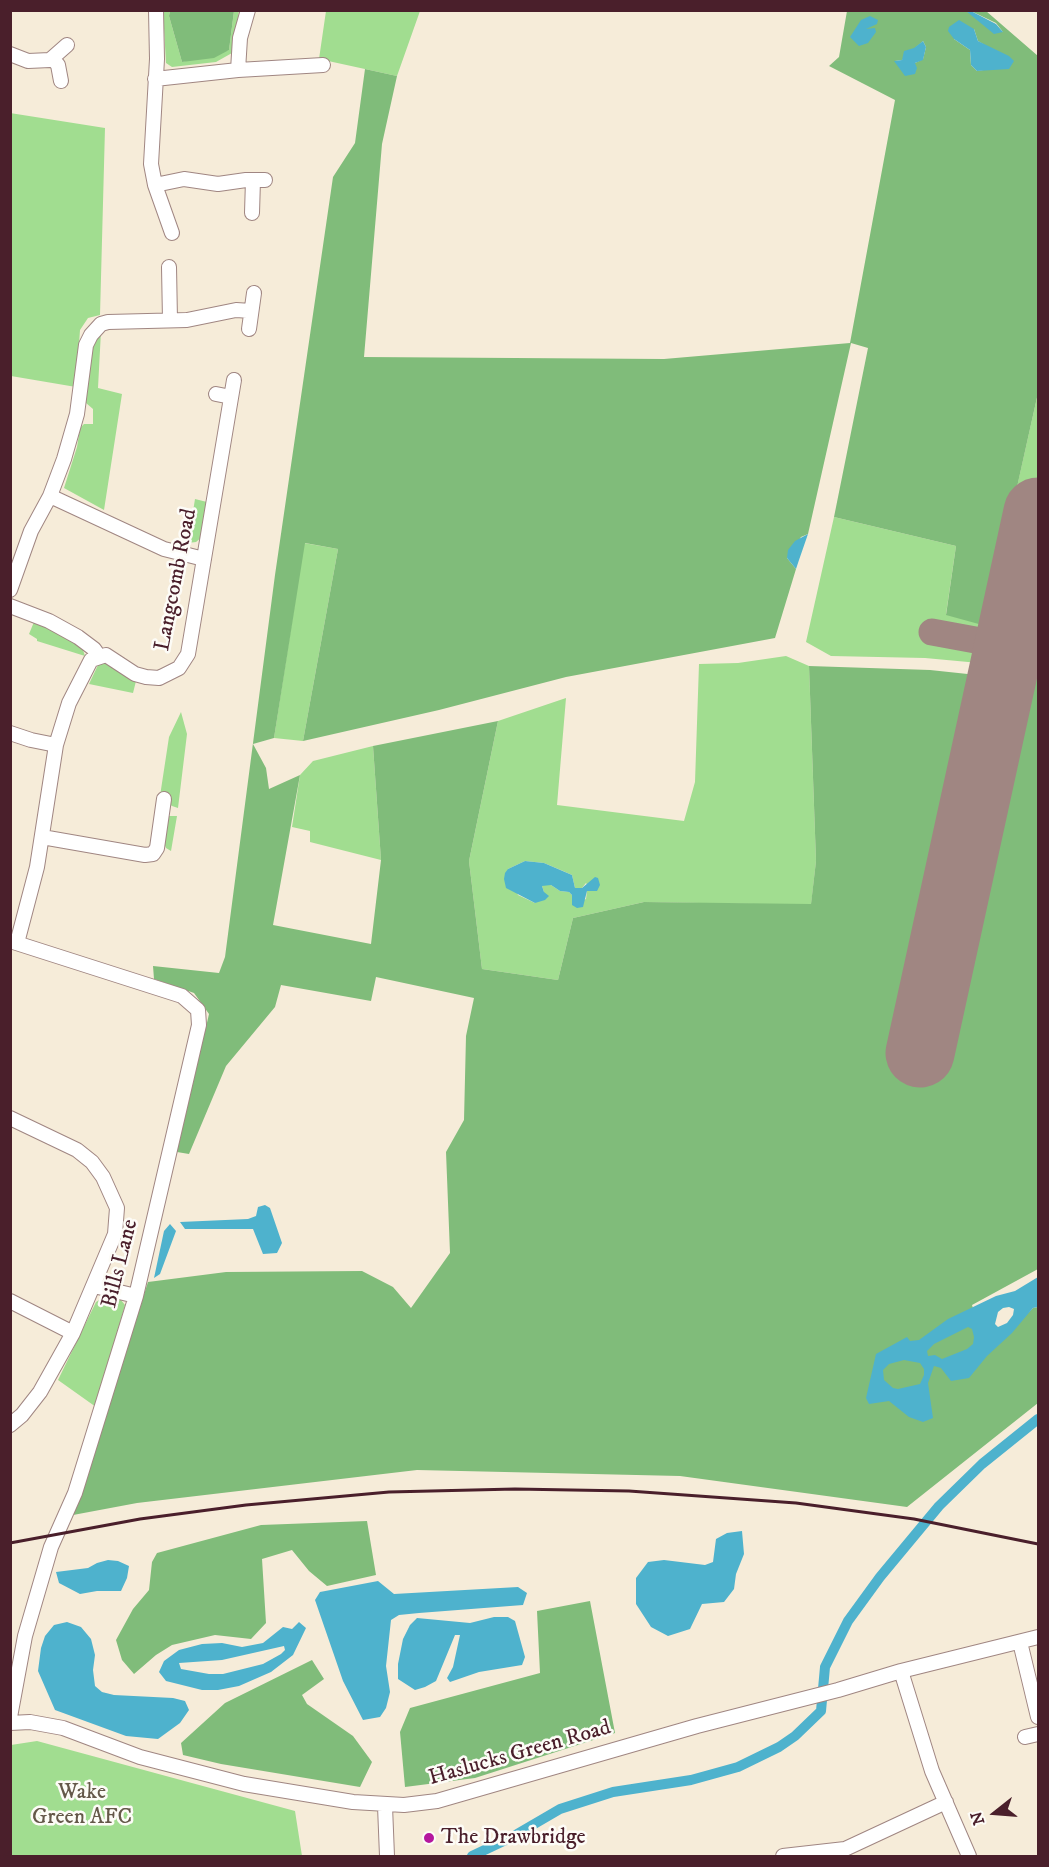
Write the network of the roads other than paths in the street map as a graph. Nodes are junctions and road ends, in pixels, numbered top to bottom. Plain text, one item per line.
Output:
1 (156, 10) edge
2 (248, 10) edge
3 (67, 45) dead end
4 (10, 54) edge
5 (52, 58) junction
6 (323, 64) dead end
7 (238, 70) junction
8 (155, 79) junction
9 (62, 81) dead end
10 (155, 185) junction
11 (252, 213) dead end
12 (172, 234) dead end
13 (169, 267) dead end
14 (254, 293) dead end
15 (251, 311) junction
16 (170, 320) junction
17 (249, 329) dead end
18 (234, 380) dead end
19 (216, 394) dead end
20 (231, 397) junction
21 (50, 496) junction
22 (204, 559) junction
23 (10, 590) edge
24 (10, 606) edge
25 (99, 656) junction
26 (10, 733) edge
27 (56, 745) junction
28 (167, 807) dead end
29 (42, 837) junction
30 (14, 942) edge
31 (10, 1118) edge
32 (94, 1286) junction
33 (136, 1296) junction
34 (10, 1301) edge
35 (73, 1333) junction
36 (10, 1425) edge
37 (18, 1636) edge
38 (1038, 1638) edge
39 (1020, 1642) junction
40 (901, 1671) junction
41 (10, 1717) edge
42 (1038, 1717) edge
43 (10, 1724) edge
44 (946, 1802) junction
45 (385, 1806) junction
46 (387, 1857) edge
47 (783, 1857) edge
48 (969, 1857) edge

1 - 8 street
2 - 7 street
3 - 5 street
4 - 5 street
5 - 9 street
6 - 7 street
7 - 8 street
8 - 10 street
10 - 11 street
10 - 12 street
13 - 16 street
14 - 15 street
15 - 16 street
15 - 17 street
16 - 21 street
18 - 20 street, Langcomb Road
19 - 20 street
20 - 22 street, Langcomb Road
21 - 22 street
21 - 23 street
22 - 25 street, Langcomb Road
24 - 25 street, Langcomb Road
25 - 27 street
26 - 27 street
27 - 29 street
28 - 29 street
29 - 30 street
30 - 33 street, Bills Lane
31 - 32 street
32 - 33 street
32 - 35 street
33 - 37 street, Bills Lane
34 - 35 street
35 - 36 street
37 - 41 street, Bills Lane
38 - 39 street, Haslucks Green Road
39 - 40 street, Haslucks Green Road
39 - 42 street
40 - 44 street
40 - 45 street, Haslucks Green Road
43 - 45 street, Haslucks Green Road
44 - 47 street
44 - 48 street
45 - 46 street

